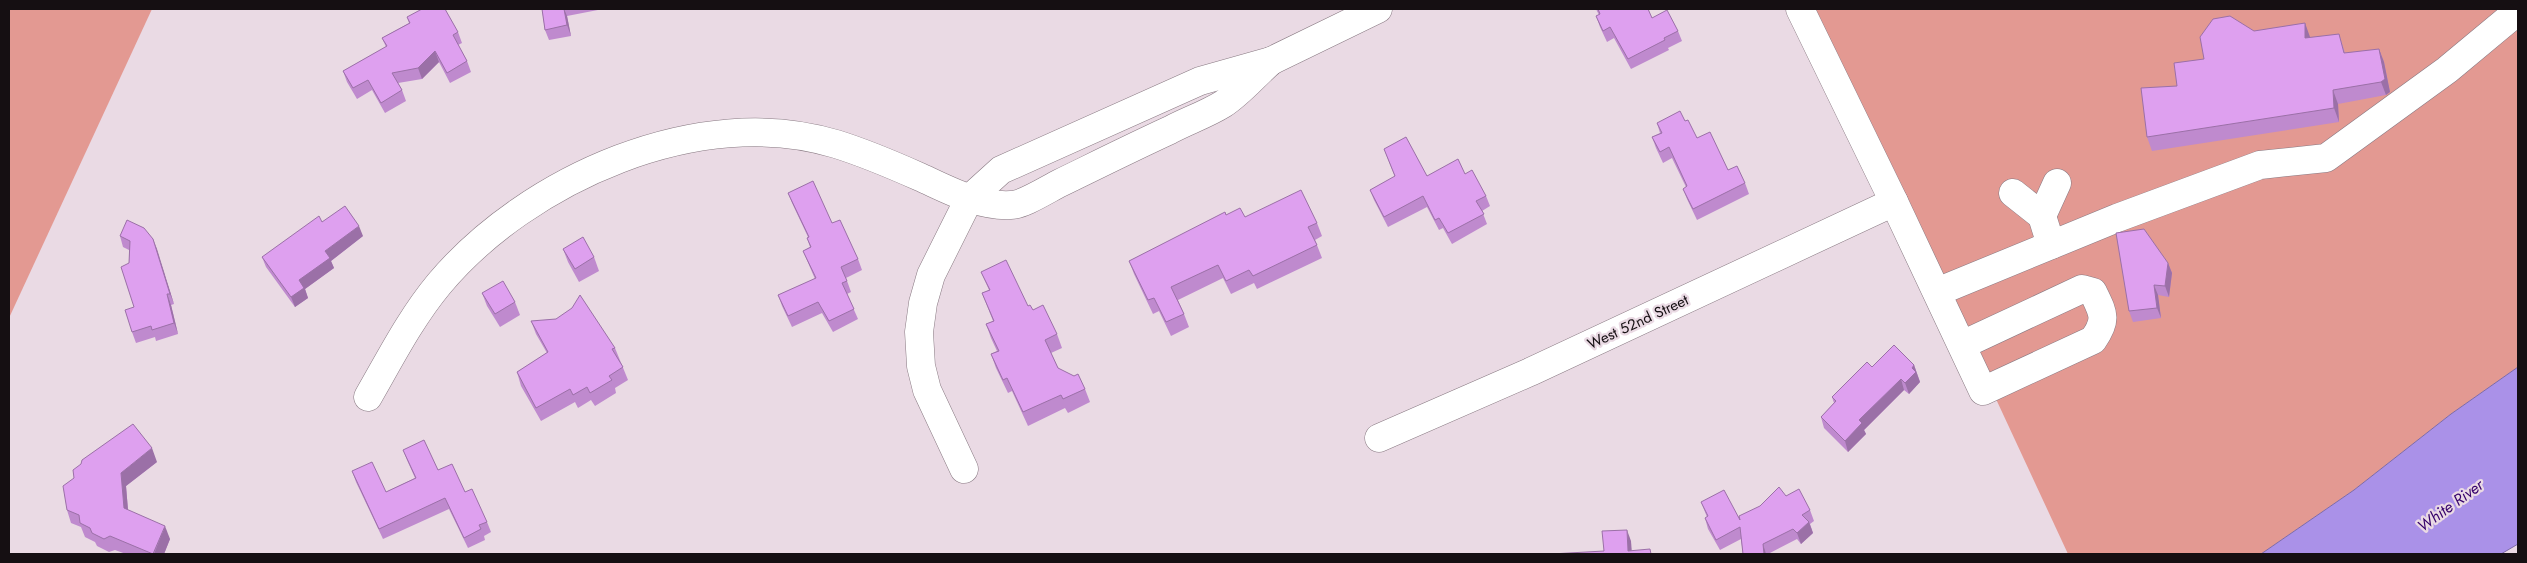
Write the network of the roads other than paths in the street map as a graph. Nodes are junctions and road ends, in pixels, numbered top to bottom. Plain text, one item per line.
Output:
1 (1378, 9) edge
2 (1800, 9) edge
3 (2518, 11) edge
4 (1271, 61) junction
5 (2058, 183) dead end
6 (2013, 193) dead end
7 (969, 199) junction
8 (1894, 202) junction
9 (2042, 216) junction
10 (2051, 245) junction
11 (1937, 292) junction
12 (1962, 345) junction
13 (368, 397) dead end
14 (1379, 438) dead end
15 (964, 469) dead end

1 - 4 street
2 - 8 street
3 - 10 street
4 - 7 street
4 - 7 street
5 - 9 street
6 - 9 street
7 - 13 street
7 - 15 street
8 - 11 street
8 - 14 street, West 52nd Street
9 - 10 street
10 - 11 street
11 - 12 street
12 - 12 street

